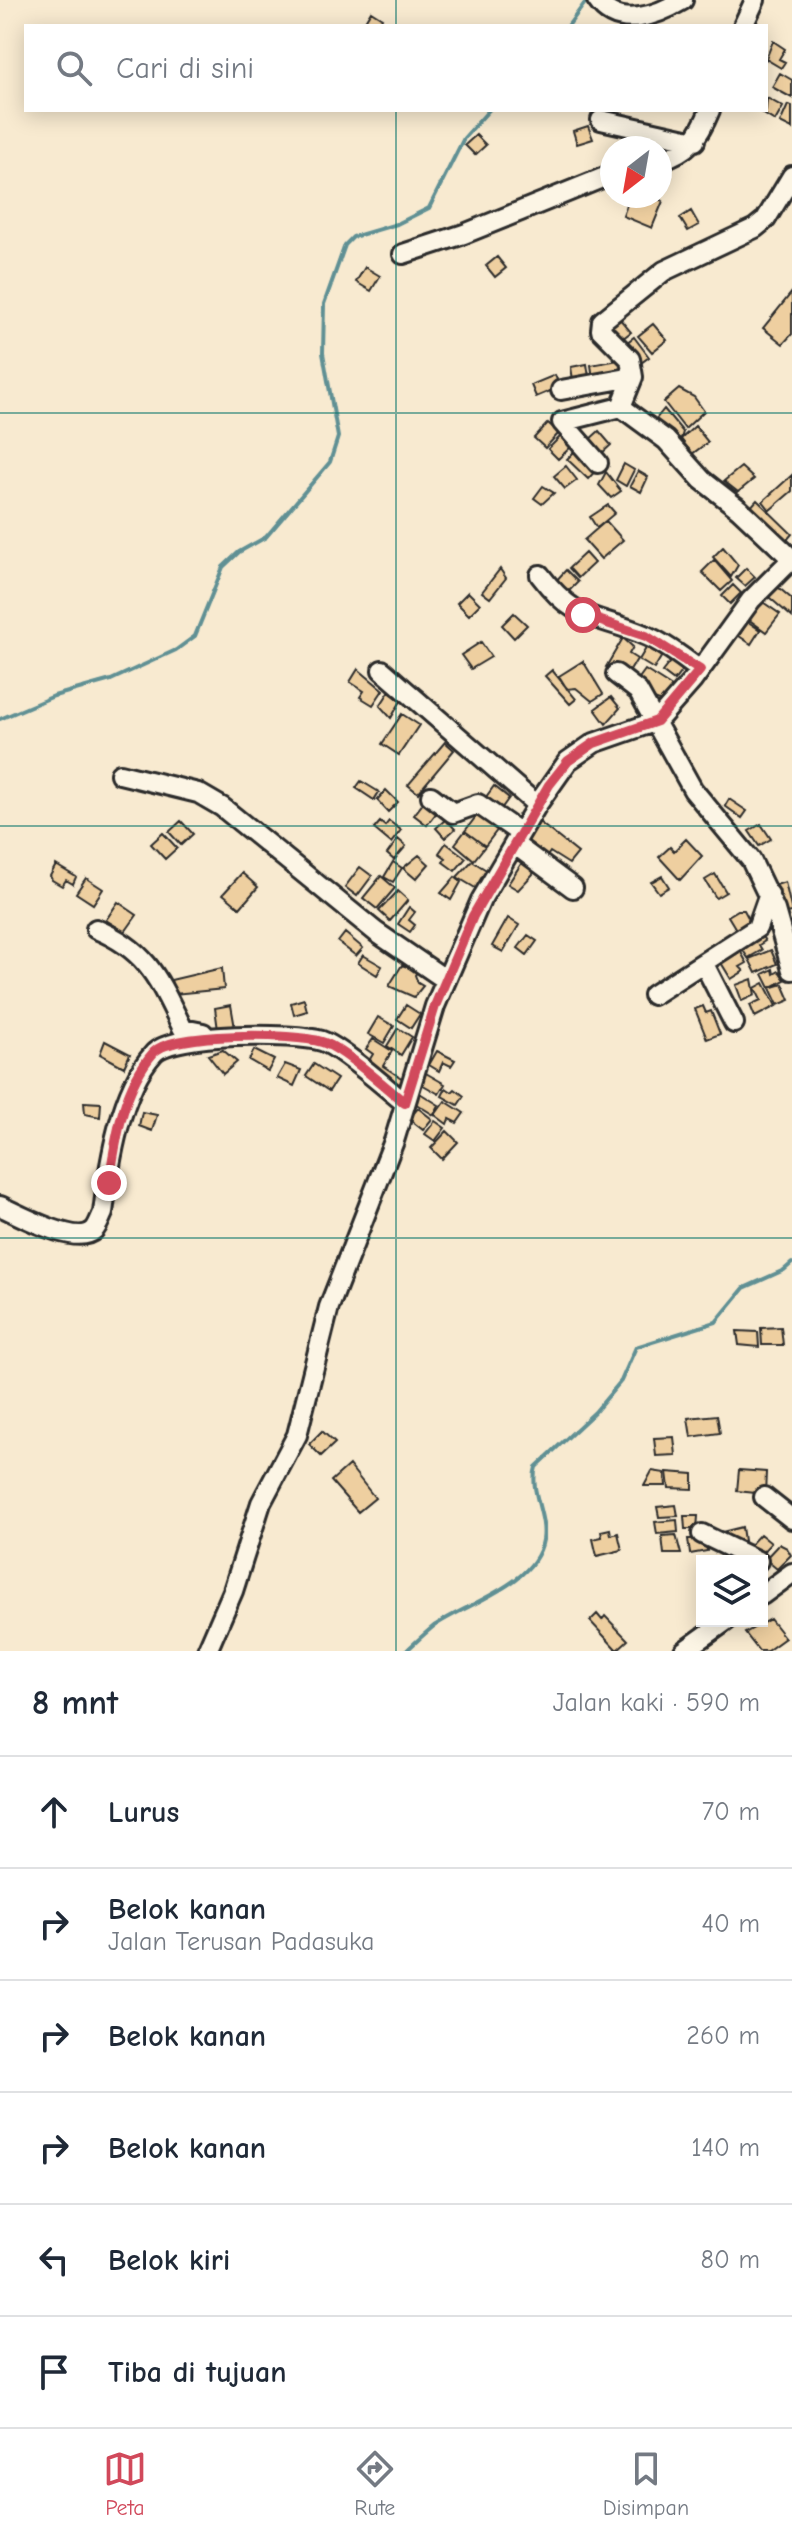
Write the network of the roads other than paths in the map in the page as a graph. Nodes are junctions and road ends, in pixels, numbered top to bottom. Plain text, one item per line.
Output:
1 (597, 0) edge
2 (683, 0) edge
3 (755, 0) edge
4 (744, 24) edge
5 (709, 112) edge
6 (601, 120) dead end
7 (695, 141) junction
8 (672, 156) edge
9 (792, 176) edge
10 (600, 179) edge
11 (403, 254) dead end
12 (633, 377) junction
13 (561, 390) dead end
14 (621, 407) junction
15 (598, 463) dead end
16 (792, 559) edge
17 (540, 575) dead end
18 (382, 670) dead end
19 (700, 670) junction
20 (616, 674) dead end
21 (657, 721) junction
22 (120, 774) dead end
23 (431, 796) dead end
24 (537, 805) junction
25 (517, 838) junction
26 (573, 888) dead end
27 (769, 894) junction
28 (96, 929) dead end
29 (704, 964) junction
30 (792, 970) edge
31 (446, 980) junction
32 (653, 995) dead end
33 (734, 1023) dead end
34 (208, 1036) junction
35 (405, 1103) junction
36 (0, 1206) edge
37 (764, 1497) dead end
38 (792, 1519) edge
39 (702, 1534) dead end
40 (746, 1555) edge
41 (768, 1566) edge
42 (789, 1575) edge
43 (768, 1591) edge
44 (718, 1627) edge
45 (207, 1651) edge
46 (684, 1651) edge

1 - 2 street
3 - 4 street
5 - 7 street
6 - 7 street
7 - 8 street
9 - 12 street
10 - 11 street
12 - 13 street
12 - 14 street
14 - 15 street
14 - 16 street
16 - 19 street
17 - 19 street
18 - 24 street
19 - 21 street
20 - 21 street
21 - 24 street
21 - 27 street
22 - 31 street
23 - 25 street
24 - 25 street
25 - 26 street
25 - 31 street
27 - 29 street
27 - 30 street
28 - 34 street
29 - 32 street
29 - 33 street
31 - 35 street
34 - 35 street
34 - 36 street
35 - 45 street
37 - 38 street
39 - 40 street
41 - 42 street
42 - 43 street
44 - 46 street

